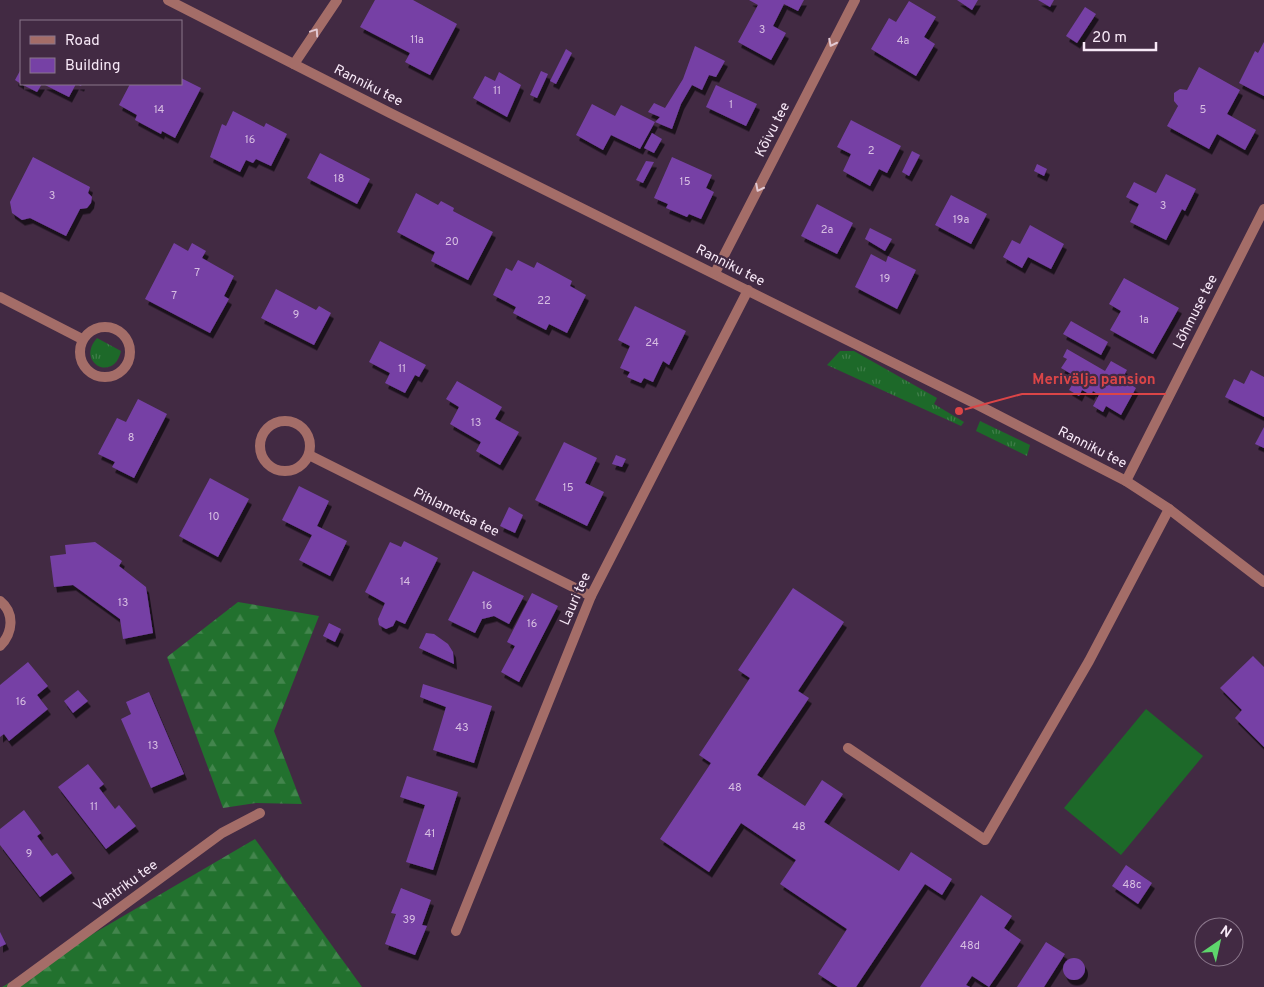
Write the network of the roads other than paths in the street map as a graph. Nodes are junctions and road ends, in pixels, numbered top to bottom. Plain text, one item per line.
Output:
1 (168, 0) edge
2 (336, 0) edge
3 (854, 0) edge
4 (294, 64) junction
5 (1264, 209) edge
6 (715, 273) junction
7 (748, 290) junction
8 (0, 297) edge
9 (82, 340) junction
10 (309, 455) junction
11 (1126, 481) junction
12 (1169, 509) junction
13 (1264, 582) edge
14 (591, 596) junction
15 (0, 601) edge
16 (0, 646) edge
17 (848, 748) dead end
18 (260, 813) dead end
19 (456, 931) dead end
20 (12, 987) edge

1 - 4 street, Ranniku tee
4 -> 2 street
3 -> 6 street, Kõivu tee
4 - 6 street, Ranniku tee
5 - 11 street, Lõhmuse tee
6 - 7 street, Ranniku tee
7 - 11 street, Ranniku tee
7 - 14 street, Lauri tee
8 - 9 street
9 - 9 street
10 - 10 street
10 - 14 street, Pihlametsa tee
11 - 12 street, Ranniku tee
12 - 13 street, Ranniku tee
12 - 17 street
14 - 19 street, Lauri tee
15 - 16 street
18 - 20 street, Vahtriku tee

